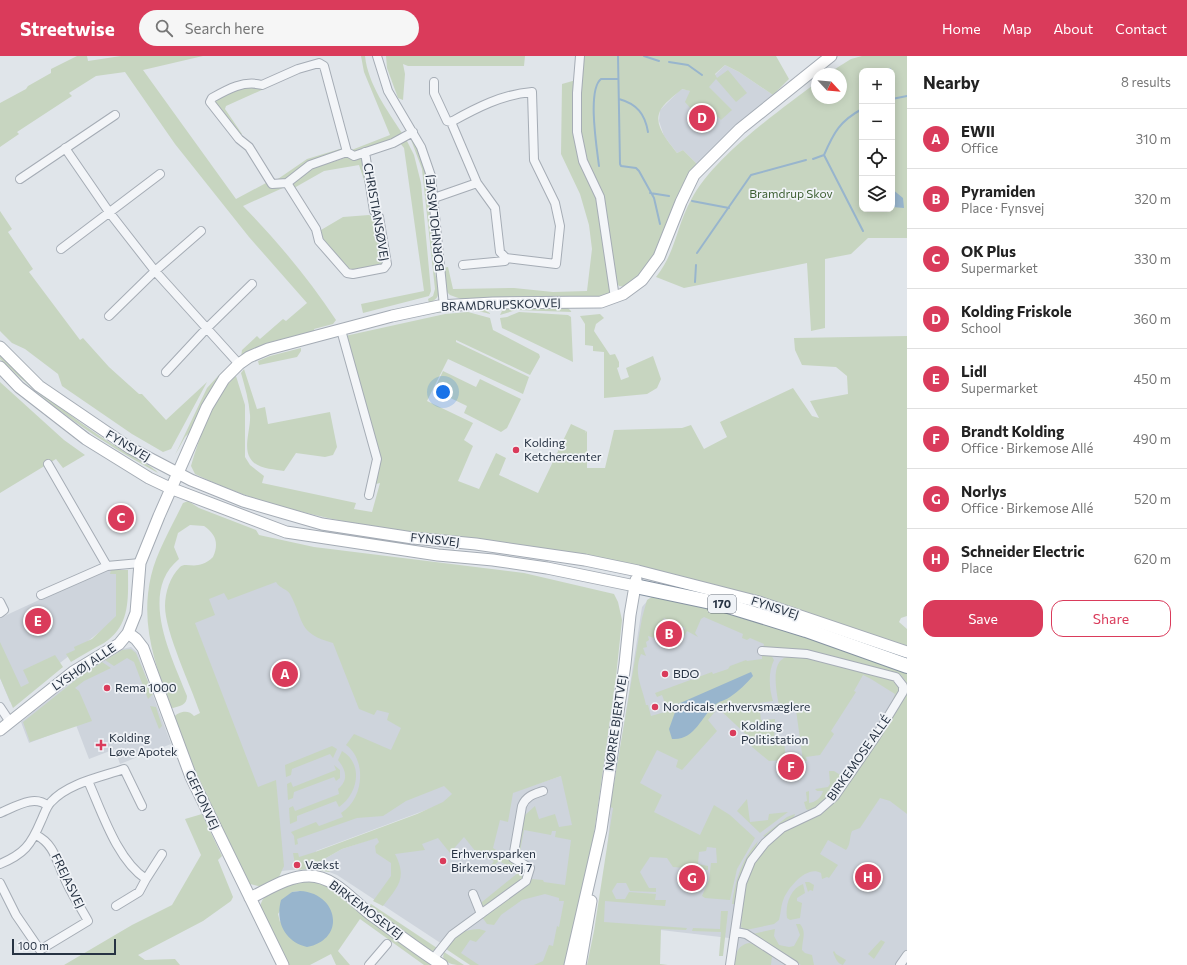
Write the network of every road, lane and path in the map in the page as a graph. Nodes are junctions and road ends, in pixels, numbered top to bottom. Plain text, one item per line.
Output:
1 (377, 56) edge
2 (580, 56) edge
3 (831, 56) edge
4 (434, 82) dead end
5 (115, 116) dead end
6 (450, 122) junction
7 (413, 132) junction
8 (66, 148) junction
9 (347, 152) junction
10 (365, 152) junction
11 (160, 174) dead end
12 (20, 179) dead end
13 (287, 183) junction
14 (477, 183) junction
15 (434, 198) junction
16 (108, 212) junction
17 (201, 231) dead end
18 (61, 249) dead end
19 (506, 258) junction
20 (463, 265) dead end
21 (155, 271) junction
22 (252, 284) dead end
23 (615, 298) junction
24 (444, 306) junction
25 (109, 316) dead end
26 (206, 329) junction
27 (341, 330) junction
28 (0, 347) edge
29 (239, 364) junction
30 (0, 367) edge
31 (166, 372) dead end
32 (48, 464) dead end
33 (177, 473) junction
34 (170, 488) junction
35 (369, 495) dead end
36 (140, 563) junction
37 (107, 566) junction
38 (638, 571) junction
39 (635, 586) junction
40 (41, 595) dead end
41 (0, 602) edge
42 (0, 613) edge
43 (128, 633) junction
44 (762, 651) dead end
45 (907, 652) edge
46 (907, 666) edge
47 (0, 707) edge
48 (10, 722) junction
49 (0, 730) edge
50 (88, 782) junction
51 (543, 791) dead end
52 (48, 806) junction
53 (142, 806) dead end
54 (0, 813) edge
55 (36, 834) junction
56 (162, 854) dead end
57 (595, 860) junction
58 (0, 864) edge
59 (146, 879) junction
60 (0, 883) edge
61 (473, 894) dead end
62 (250, 898) junction
63 (116, 906) dead end
64 (481, 914) junction
65 (736, 932) junction
66 (387, 944) dead end
67 (907, 955) edge
68 (437, 962) edge
69 (283, 965) edge
70 (369, 965) edge
71 (570, 965) edge
72 (580, 965) edge
73 (730, 965) edge
74 (794, 965) edge
75 (900, 965) edge

1 - 7 street, BORNHOLMSVEJ
2 - 23 street
3 - 23 main road, BRAMDRUPSKOVVEJ
4 - 6 street
5 - 8 street
6 - 14 street
6 - 19 street
7 - 10 street, CHRISTIANSØVEJ
7 - 15 street, BORNHOLMSVEJ
8 - 12 street
8 - 16 street
9 - 10 street, CHRISTIANSØVEJ
9 - 13 street, CHRISTIANSØVEJ
9 - 13 street, CHRISTIANSØVEJ
10 - 13 street, CHRISTIANSØVEJ
11 - 16 street
14 - 15 street
14 - 19 street
15 - 24 street, BORNHOLMSVEJ
16 - 18 street
16 - 21 street
17 - 21 street
19 - 20 street
21 - 25 street
21 - 26 street
22 - 26 street
23 - 24 main road, BRAMDRUPSKOVVEJ
24 - 27 main road, BRAMDRUPSKOVVEJ
26 - 29 street
26 - 31 street
27 - 29 main road, BRAMDRUPSKOVVEJ
27 - 35 street
28 - 33 main road, FYNSVEJ / 170
29 - 33 main road, BRAMDRUPSKOVVEJ
30 - 34 main road, FYNSVEJ / 170
32 - 37 street
33 - 34 main road, LYSHØJ ALLE
33 - 38 main road, FYNSVEJ / 170
34 - 36 main road, LYSHØJ ALLE
34 - 39 main road, FYNSVEJ / 170
36 - 37 street
36 - 43 main road, LYSHØJ ALLE
37 - 40 street
38 - 39 main road, NØRRE BJERTVEJ
38 - 45 main road, FYNSVEJ / 170
39 - 46 highway, FYNSVEJ / 170
39 - 57 main road, NØRRE BJERTVEJ
41 - 42 street
43 - 48 main road, LYSHØJ ALLE
43 - 62 main road, GEFIONVEJ
44 - 65 street, BIRKEMOSE ALLÉ
47 - 48 street
48 - 49 main road, LYSHØJ ALLE
50 - 52 street
50 - 53 street
50 - 59 street
51 - 64 street, BIRKEMOSEVEJ
52 - 54 street
52 - 55 street
55 - 58 street
55 - 60 street, FREJASVEJ
56 - 59 street
57 - 71 main road, NØRRE BJERTVEJ
57 - 72 main road, NØRRE BJERTVEJ
59 - 63 street
61 - 64 street
62 - 68 main road, BIRKEMOSEVEJ
62 - 69 main road, GEFIONVEJ
64 - 68 street, BIRKEMOSEVEJ
65 - 73 street, BIRKEMOSE ALLÉ
65 - 74 street
66 - 70 street
67 - 75 street

